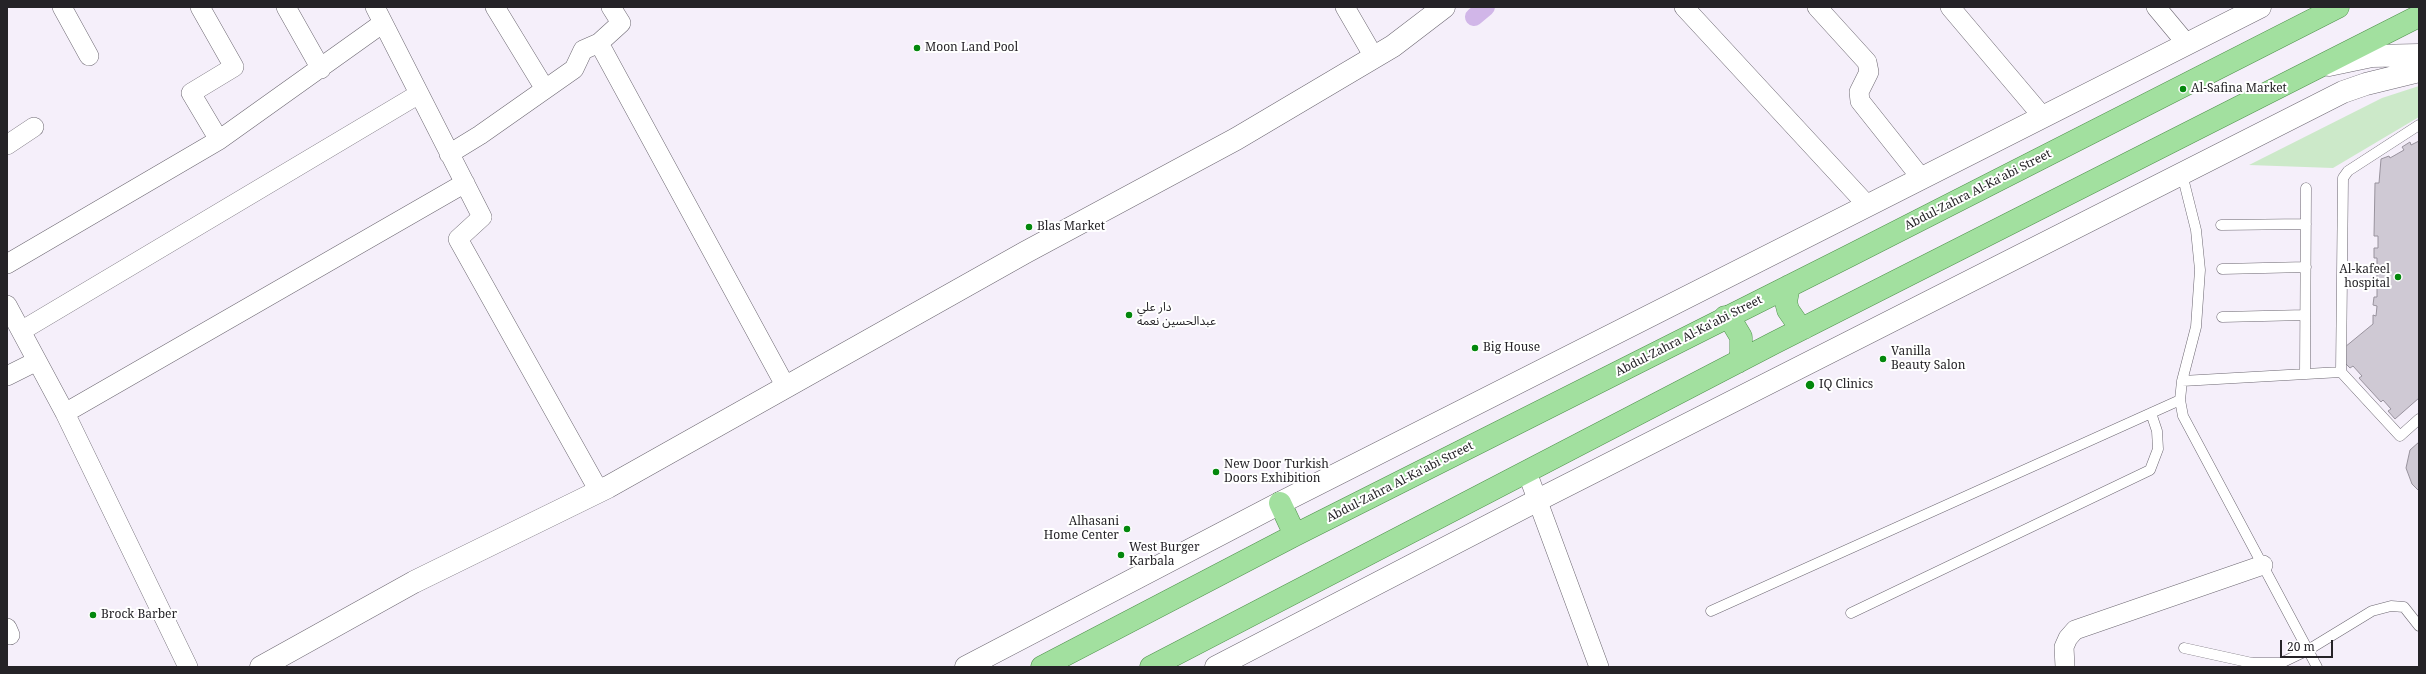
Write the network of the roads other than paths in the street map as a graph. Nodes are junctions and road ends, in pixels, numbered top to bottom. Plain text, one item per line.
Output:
1 (62, 7) edge
2 (200, 7) edge
3 (286, 7) edge
4 (495, 7) edge
5 (611, 7) edge
6 (1345, 7) edge
7 (1444, 7) edge
8 (1684, 7) edge
9 (1817, 7) edge
10 (1950, 7) edge
11 (2156, 7) edge
12 (2260, 7) edge
13 (2338, 7) edge
14 (379, 15) edge
15 (2419, 16) edge
16 (599, 43) junction
17 (2186, 43) junction
18 (2419, 55) edge
19 (89, 56) dead end
20 (1374, 57) junction
21 (321, 69) junction
22 (2315, 69) junction
23 (2419, 71) edge
24 (545, 89) junction
25 (419, 94) junction
26 (2043, 117) junction
27 (2419, 125) edge
28 (34, 127) dead end
29 (219, 140) junction
30 (7, 145) edge
31 (450, 154) junction
32 (2182, 174) junction
33 (1922, 179) junction
34 (465, 183) junction
35 (2306, 188) dead end
36 (1868, 206) junction
37 (2306, 224) junction
38 (2221, 225) dead end
39 (7, 264) edge
40 (2306, 267) junction
41 (2222, 270) dead end
42 (1789, 286) junction
43 (7, 305) edge
44 (2305, 315) junction
45 (1725, 318) junction
46 (2222, 318) dead end
47 (1804, 328) junction
48 (21, 331) junction
49 (37, 361) junction
50 (1738, 362) junction
51 (2341, 372) junction
52 (2305, 374) junction
53 (7, 376) edge
54 (2182, 381) junction
55 (786, 387) junction
56 (2180, 400) junction
57 (65, 413) junction
58 (2151, 413) junction
59 (2419, 419) edge
60 (1527, 472) junction
61 (599, 491) junction
62 (1538, 500) junction
63 (1280, 503) junction
64 (1295, 535) junction
65 (2263, 565) junction
66 (1711, 611) dead end
67 (1851, 613) dead end
68 (2419, 626) edge
69 (2184, 648) dead end
70 (2308, 650) junction
71 (188, 667) edge
72 (261, 667) edge
73 (966, 667) edge
74 (1042, 667) edge
75 (1151, 667) edge
76 (1216, 667) edge
77 (1599, 667) edge
78 (2065, 667) edge
79 (2317, 667) edge

1 - 19 street
2 - 29 street
3 - 21 street
4 - 24 street
5 - 16 street
6 - 20 street
7 - 20 street
8 - 36 street
9 - 33 street
10 - 26 street
11 - 17 street
12 - 17 street
13 - 42 main road, Abdul-Zahra Al-Ka'abi Street
14 - 21 street
14 - 25 street
15 - 22 main road
16 - 24 street
16 - 55 street
17 - 26 street
18 - 22 street
20 - 55 street
21 - 29 street
22 - 47 main road
23 - 32 street
24 - 31 street
25 - 31 street
25 - 48 street
26 - 33 street
27 - 51 lane
28 - 30 street
29 - 39 street
31 - 34 street
32 - 54 lane
32 - 62 street
33 - 36 street
34 - 57 street
34 - 61 street
35 - 37 lane
36 - 63 street
37 - 38 lane
37 - 40 lane
40 - 41 lane
40 - 44 lane
42 - 45 main road, Abdul-Zahra Al-Ka'abi Street
42 - 47 main road
43 - 48 street
44 - 46 lane
44 - 52 lane
45 - 50 main road
45 - 64 main road, Abdul-Zahra Al-Ka'abi Street
47 - 50 main road
48 - 49 street
49 - 53 street
49 - 57 street
50 - 60 main road
51 - 52 lane
51 - 59 lane
52 - 54 lane
54 - 56 lane
55 - 61 street
56 - 58 lane
56 - 65 lane
57 - 71 street
58 - 66 lane
58 - 67 lane
60 - 62 street
60 - 75 main road
61 - 72 street
62 - 76 street
62 - 77 street
63 - 64 main road
63 - 73 street
64 - 74 main road, Abdul-Zahra Al-Ka'abi Street
65 - 70 lane
65 - 78 street
68 - 70 lane
69 - 70 lane
70 - 79 lane

